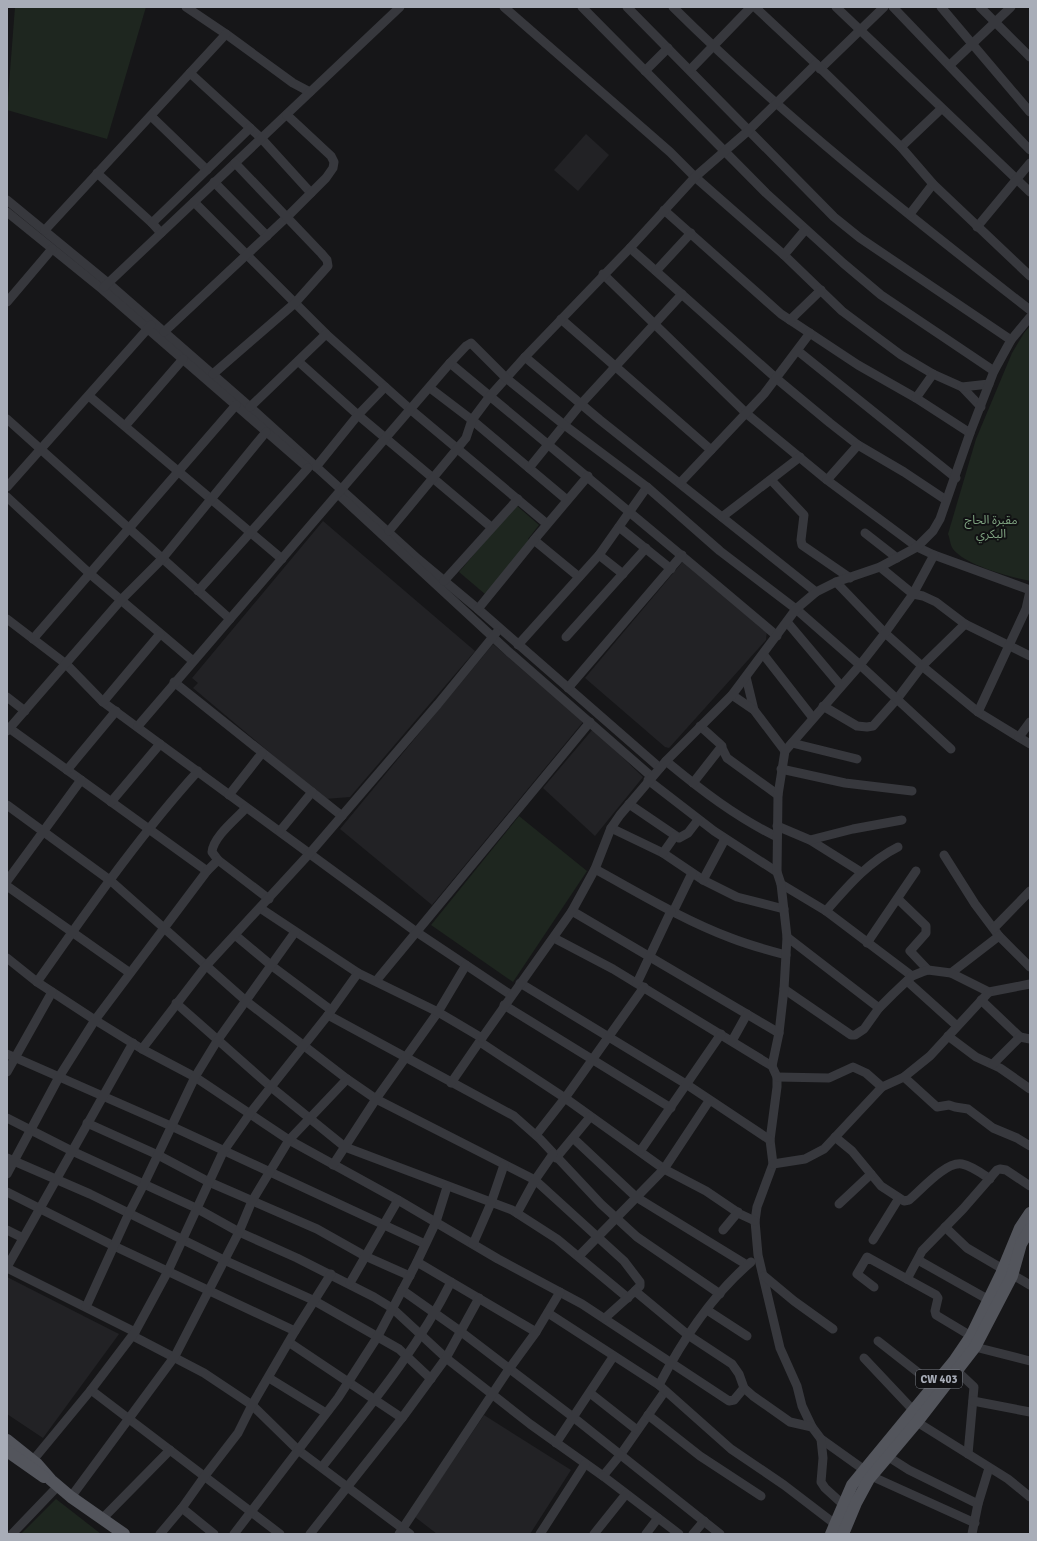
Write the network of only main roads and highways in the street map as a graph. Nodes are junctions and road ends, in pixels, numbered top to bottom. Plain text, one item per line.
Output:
1 (1030, 1213) edge
2 (1030, 1229) edge
3 (1008, 1273) junction
4 (973, 1342) junction
5 (7, 1440) edge
6 (7, 1450) edge
7 (30, 1463) junction
8 (867, 1473) junction
9 (848, 1508) junction
10 (833, 1529) edge
11 (124, 1534) edge
12 (843, 1534) edge

1 - 3 main road, CW 403
2 - 3 main road, CW 403
3 - 4 main road, CW 403
3 - 4 main road, CW 403
4 - 8 main road, CW 403
4 - 8 main road, CW 403
5 - 7 main road
6 - 7 main road
7 - 11 main road
8 - 9 main road, CW 403
9 - 10 main road, CW 403
9 - 12 main road, CW 403

